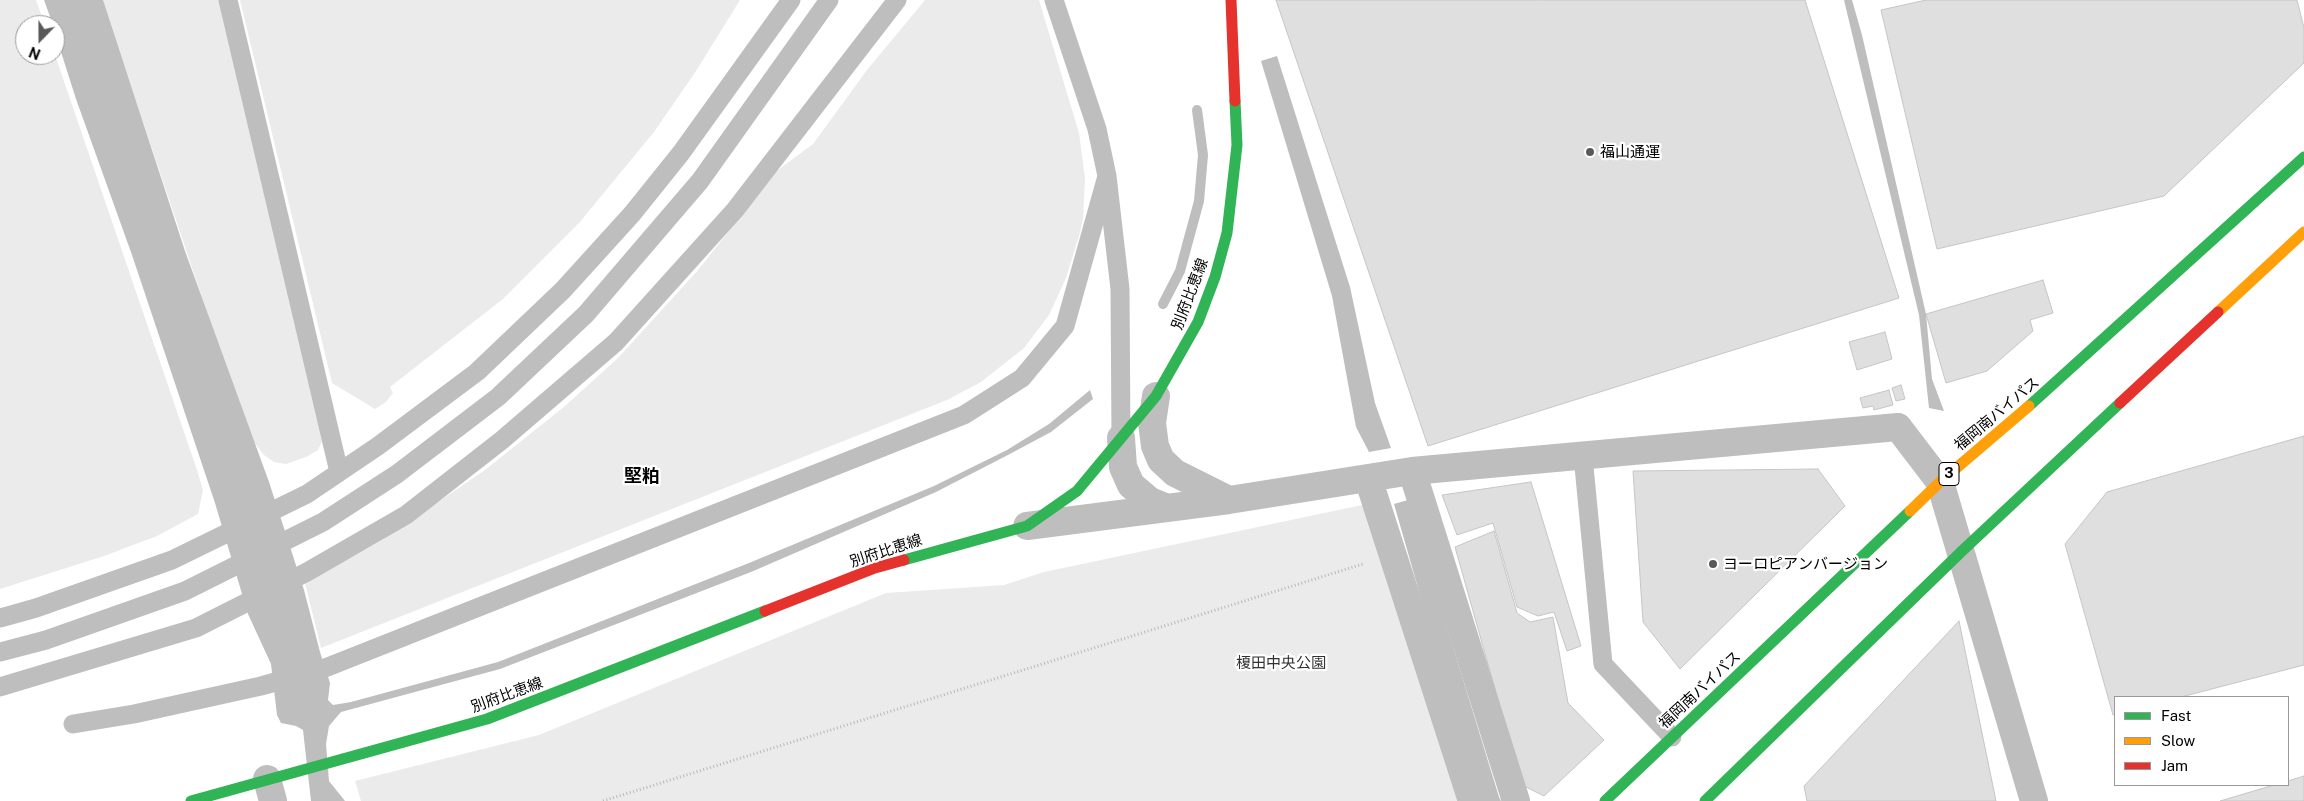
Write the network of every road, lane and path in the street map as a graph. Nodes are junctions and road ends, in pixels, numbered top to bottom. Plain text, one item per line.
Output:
1 (228, 0) edge
2 (790, 0) edge
3 (829, 0) edge
4 (897, 0) edge
5 (1054, 0) edge
6 (1231, 0) edge
7 (2304, 158) edge
8 (1107, 176) junction
9 (2304, 232) edge
10 (1156, 396) junction
11 (1121, 438) junction
12 (1583, 456) junction
13 (1412, 471) junction
14 (339, 472) junction
15 (1368, 478) junction
16 (1940, 482) junction
17 (1229, 500) junction
18 (1166, 508) junction
19 (1027, 526) junction
20 (1962, 551) junction
21 (1392, 555) junction
22 (0, 618) edge
23 (0, 652) edge
24 (0, 687) edge
25 (73, 724) dead end
26 (1672, 737) junction
27 (278, 784) edge
28 (191, 801) edge
29 (603, 801) edge
30 (1472, 801) edge
31 (1516, 801) edge
32 (1604, 801) edge
33 (1705, 801) edge
34 (2034, 801) edge

1 - 14 lane
2 - 14 lane
3 - 23 lane
4 - 24 lane
5 - 8 lane
6 - 10 main road, 別府比恵線
7 - 16 main road, 福岡南バイパス / 3
8 - 11 lane
8 - 25 lane
9 - 20 main road
10 - 11 main road, 別府比恵線
10 - 17 street
11 - 18 street
11 - 19 main road, 別府比恵線
12 - 13 street
12 - 16 street
12 - 26 lane
13 - 15 street
13 - 31 street
14 - 22 lane
15 - 17 street
15 - 21 street
16 - 20 street
16 - 26 main road, 福岡南バイパス / 3
17 - 18 street
18 - 19 street
19 - 27 main road, 別府比恵線
20 - 33 main road
20 - 34 street
21 - 29 path
21 - 30 street
26 - 32 main road, 福岡南バイパス / 3
27 - 28 main road, 別府比恵線

